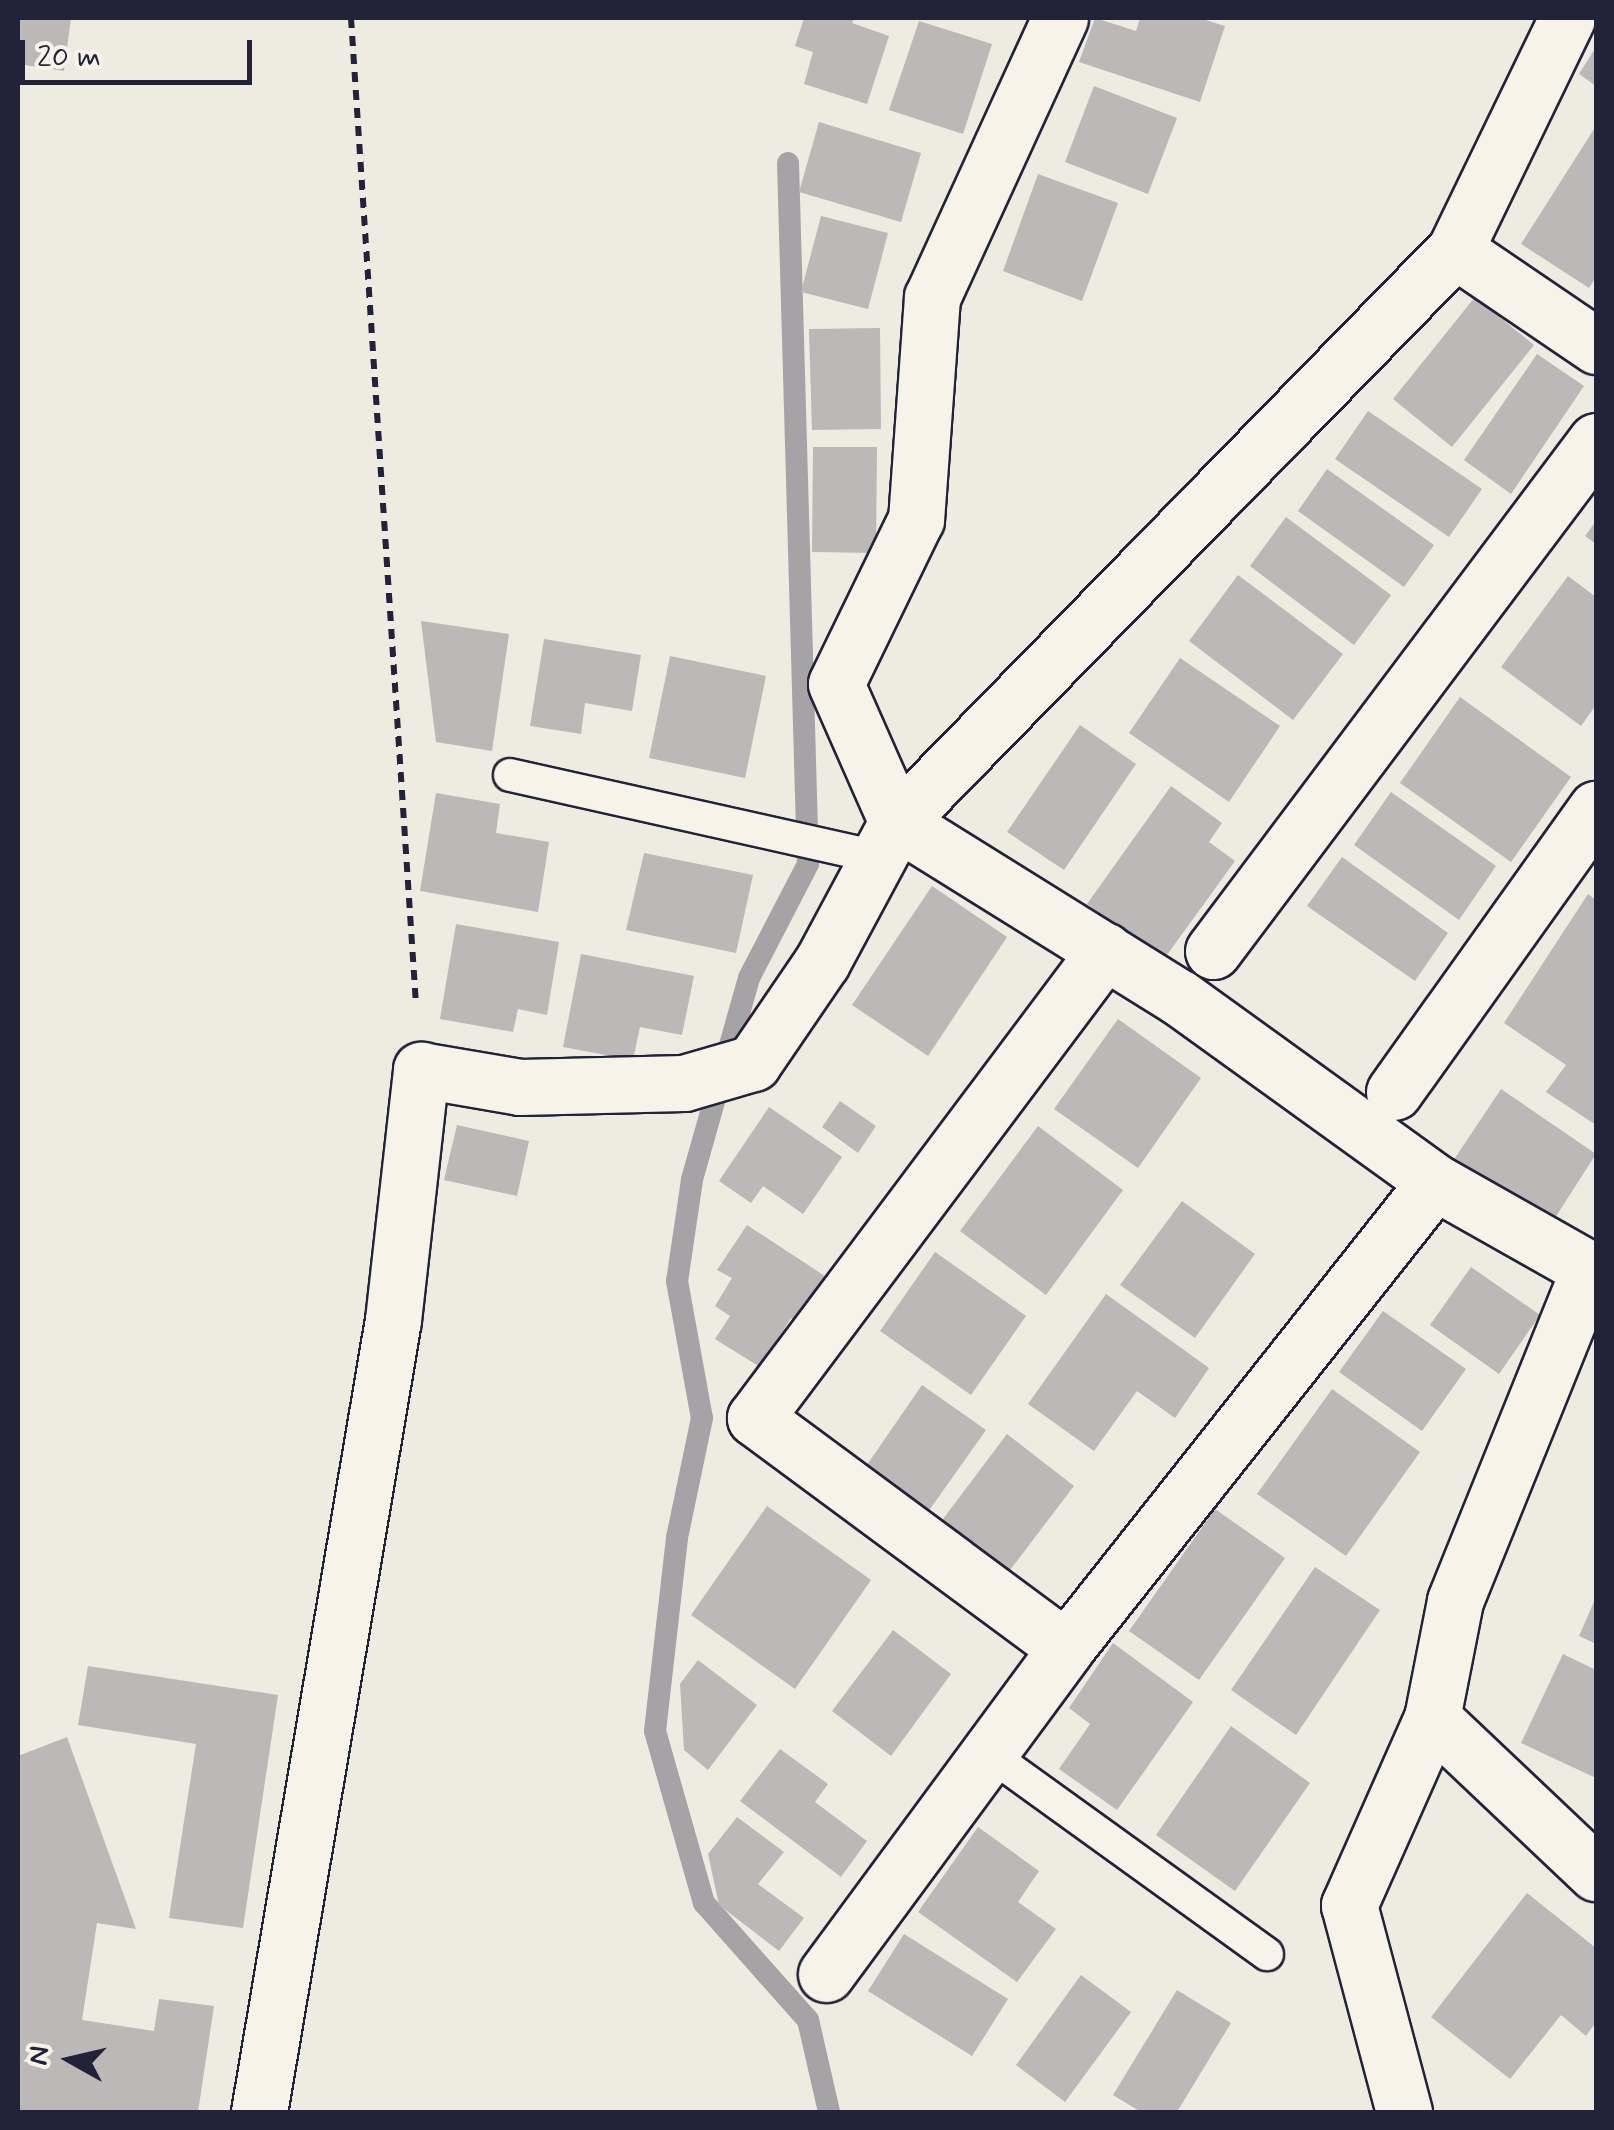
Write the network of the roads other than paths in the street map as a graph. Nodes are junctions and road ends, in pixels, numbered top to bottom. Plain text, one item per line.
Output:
1 (1060, 18) edge
2 (1566, 18) edge
3 (1456, 250) junction
4 (1596, 346) edge
5 (1596, 442) edge
6 (510, 775) dead end
7 (1596, 809) edge
8 (870, 842) junction
9 (1105, 950) junction
10 (1213, 951) dead end
11 (1394, 1092) dead end
12 (1435, 1182) junction
13 (1593, 1261) edge
14 (1066, 1648) junction
15 (1432, 1718) junction
16 (988, 1754) junction
17 (1596, 1873) edge
18 (1267, 1954) dead end
19 (826, 1974) dead end
20 (258, 2112) edge
21 (1404, 2112) edge

1 - 8 street
2 - 3 street
3 - 4 street
3 - 8 street
5 - 10 street
6 - 8 lane
7 - 11 street
8 - 9 street
8 - 20 street
9 - 12 street
9 - 14 street
12 - 13 street
12 - 14 street
13 - 15 street
14 - 16 street
15 - 17 street
15 - 21 street
16 - 18 lane
16 - 19 street

